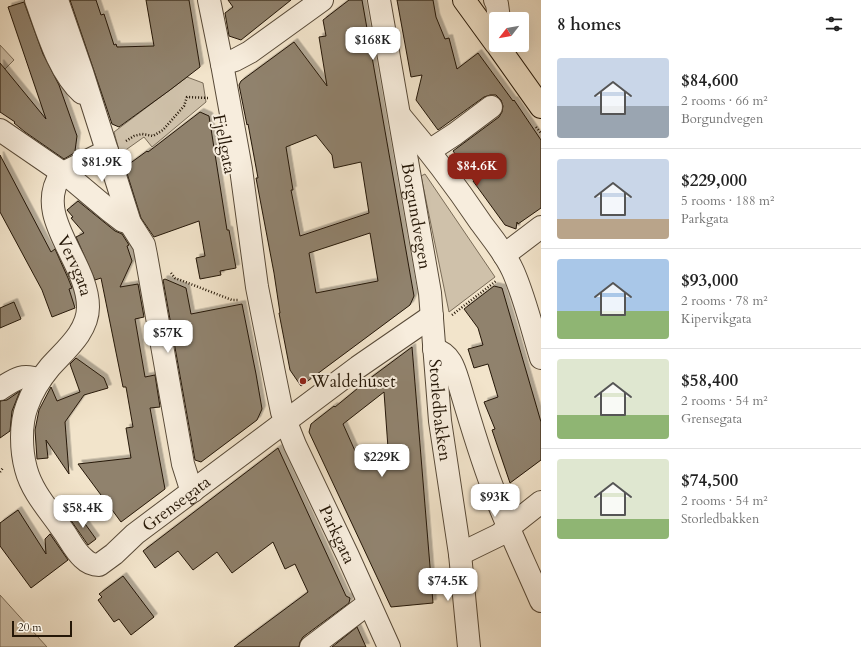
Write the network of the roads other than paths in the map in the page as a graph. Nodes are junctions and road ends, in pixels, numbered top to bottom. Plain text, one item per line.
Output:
1 (36, 0) edge
2 (57, 0) edge
3 (200, 0) edge
4 (209, 0) edge
5 (322, 0) edge
6 (379, 0) edge
7 (464, 0) edge
8 (495, 0) edge
9 (497, 12) edge
10 (489, 28) edge
11 (506, 52) edge
12 (222, 64) junction
13 (89, 99) junction
14 (491, 107) dead end
15 (541, 107) edge
16 (400, 115) junction
17 (0, 130) edge
18 (107, 151) junction
19 (429, 151) junction
20 (61, 174) junction
21 (132, 227) junction
22 (541, 227) edge
23 (504, 255) junction
24 (259, 295) junction
25 (432, 316) junction
26 (434, 349) junction
27 (62, 354) joint
28 (541, 358) edge
29 (30, 378) junction
30 (0, 389) edge
31 (286, 421) junction
32 (191, 487) junction
33 (541, 502) edge
34 (509, 528) junction
35 (460, 554) junction
36 (541, 601) edge
37 (368, 603) junction
38 (311, 647) edge
39 (389, 647) edge
40 (469, 647) edge

1 - 13 street
2 - 13 street
3 - 24 street, Fjellgata
4 - 12 street, Fjellgata
5 - 12 street
6 - 16 street, Borgundvegen
7 - 10 main road
8 - 9 street
11 - 15 main road
12 - 24 street, Fjellgata
13 - 18 street
14 - 19 street
16 - 19 street, Borgundvegen
16 - 25 street, Borgundvegen
17 - 20 street
18 - 20 street
18 - 21 street
19 - 23 street, Borgundvegen
20 - 21 street
20 - 27 street, Vervgata
21 - 32 street
22 - 23 street
23 - 28 street, Borgundvegen
24 - 31 street, Fjellgata
25 - 26 street, Storledbakken
25 - 31 street, Grensegata
26 - 34 street
26 - 35 street, Storledbakken
27 - 29 street, Grensegata
29 - 30 street, Grensegata
29 - 32 street, Grensegata
31 - 32 street, Grensegata
31 - 37 street, Parkgata
33 - 34 street
34 - 35 street
34 - 36 street
35 - 40 street, Storledbakken
37 - 38 street
37 - 39 street, Parkgata

